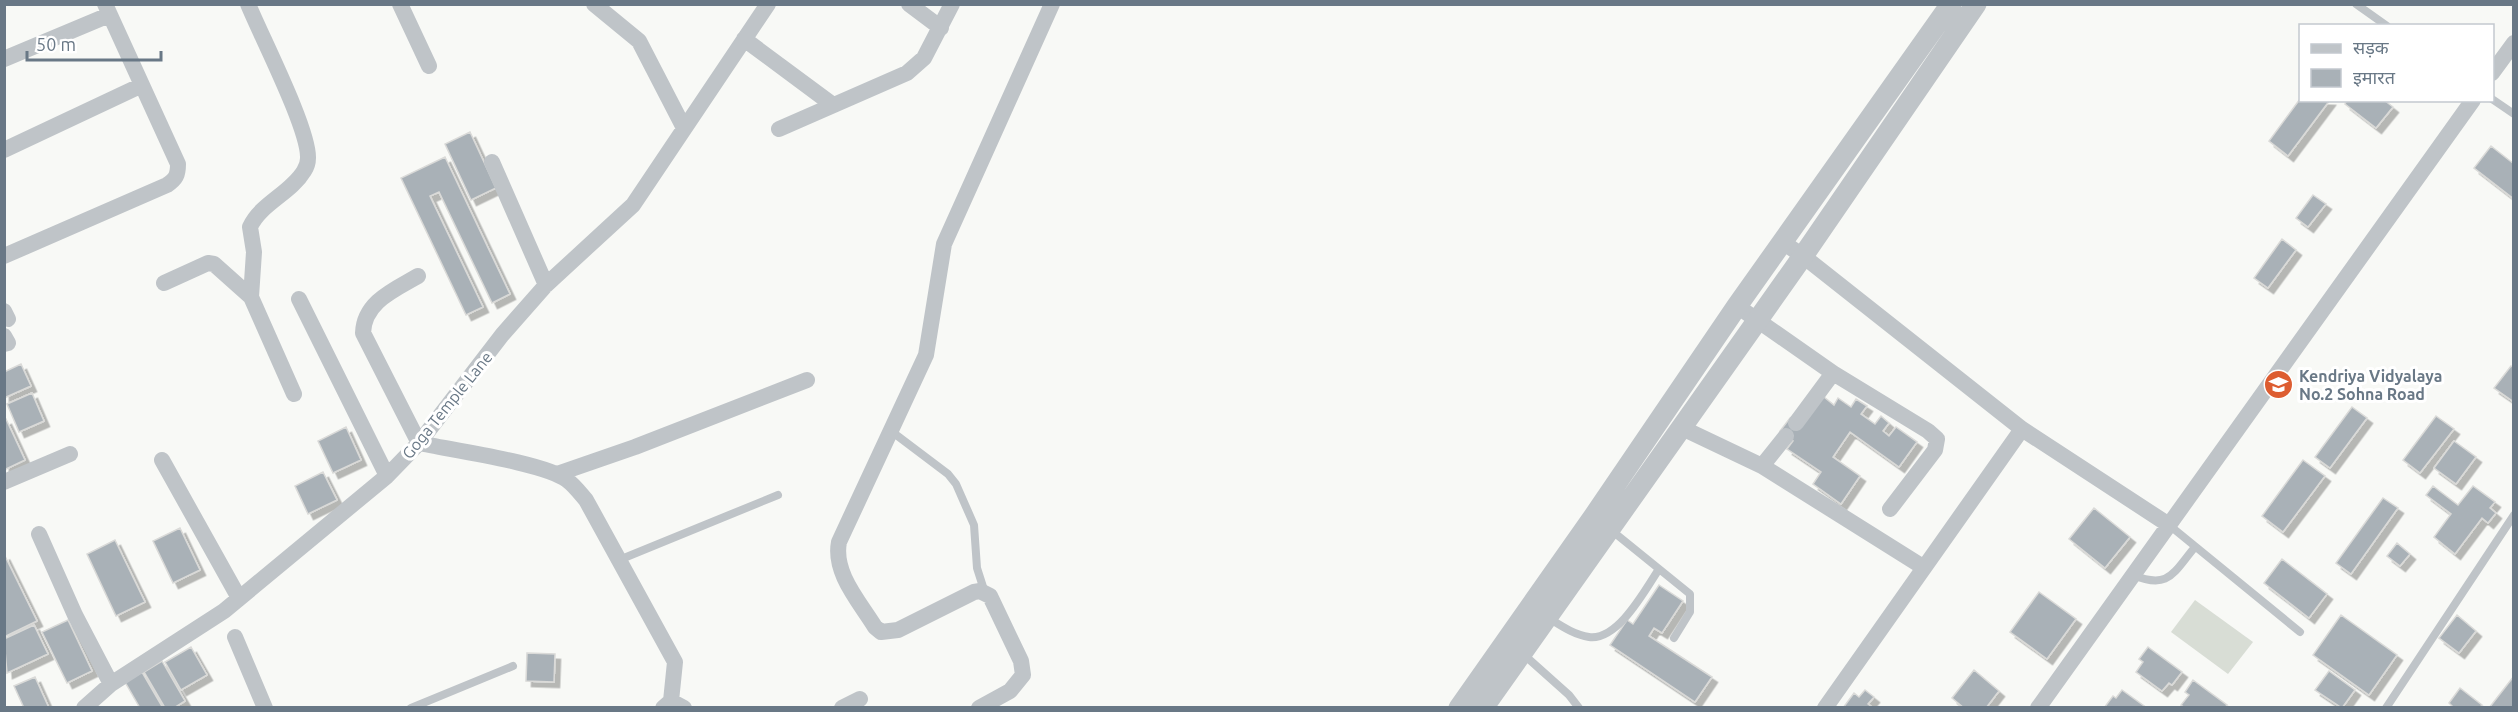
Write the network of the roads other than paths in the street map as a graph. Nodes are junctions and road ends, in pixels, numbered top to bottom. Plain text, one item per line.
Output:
1 (248, 4) edge
2 (400, 4) edge
3 (594, 4) edge
4 (768, 4) edge
5 (909, 4) edge
6 (952, 4) edge
7 (1052, 4) edge
8 (1951, 4) edge
9 (1976, 4) edge
10 (2356, 4) edge
11 (107, 10) edge
12 (2384, 24) edge
13 (941, 28) junction
14 (744, 39) junction
15 (2514, 43) edge
16 (4, 59) edge
17 (429, 66) dead end
18 (2494, 72) edge
19 (140, 86) junction
20 (2494, 100) edge
21 (2472, 102) edge
22 (833, 105) junction
23 (2514, 114) edge
24 (684, 128) junction
25 (779, 129) dead end
26 (4, 150) edge
27 (492, 162) dead end
28 (1784, 243) junction
29 (4, 256) edge
30 (1803, 256) junction
31 (418, 276) dead end
32 (164, 284) dead end
33 (546, 285) junction
34 (251, 297) junction
35 (298, 299) dead end
36 (1737, 306) junction
37 (1755, 321) junction
38 (4, 336) edge
39 (4, 344) edge
40 (1833, 373) junction
41 (807, 380) dead end
42 (294, 394) dead end
43 (1680, 428) junction
44 (2022, 429) junction
45 (891, 431) junction
46 (419, 443) junction
47 (70, 454) dead end
48 (162, 460) dead end
49 (1762, 466) junction
50 (557, 474) junction
51 (387, 476) junction
52 (4, 482) edge
53 (777, 495) dead end
54 (1890, 509) dead end
55 (2514, 514) edge
56 (1602, 523) junction
57 (2169, 525) junction
58 (39, 534) dead end
59 (2194, 547) junction
60 (619, 560) junction
61 (1923, 567) junction
62 (1659, 569) junction
63 (2133, 575) junction
64 (985, 593) junction
65 (239, 598) junction
66 (1545, 617) junction
67 (2300, 632) dead end
68 (235, 638) dead end
69 (1674, 638) dead end
70 (1522, 652) junction
71 (513, 666) dead end
72 (111, 684) junction
73 (860, 699) dead end
74 (673, 705) edge
75 (84, 708) edge
76 (265, 708) edge
77 (411, 708) edge
78 (842, 708) edge
79 (979, 708) edge
80 (1459, 708) edge
81 (1484, 708) edge
82 (1579, 708) edge
83 (1825, 708) edge
84 (2038, 708) edge
85 (2386, 708) edge

1 - 34 street
2 - 17 street
3 - 24 street
4 - 14 street, Goga Temple Lane
5 - 13 street
6 - 13 street
7 - 45 street
8 - 28 street
9 - 30 street
10 - 12 lane
11 - 16 street
11 - 19 street
13 - 22 street
14 - 22 street
14 - 24 street, Goga Temple Lane
15 - 18 street
19 - 26 street
19 - 29 street
20 - 23 lane
21 - 57 street
22 - 25 street
24 - 33 street, Goga Temple Lane
27 - 33 street
28 - 30 street
28 - 36 street
30 - 37 street
30 - 44 street
31 - 46 street
32 - 34 street
33 - 46 street, Goga Temple Lane
34 - 42 street
35 - 51 street
36 - 37 street
36 - 56 street
37 - 40 street
37 - 43 street
38 - 39 street
40 - 49 street
40 - 54 street
41 - 50 street
43 - 49 street
43 - 56 street
44 - 57 street
44 - 61 street
45 - 64 lane
45 - 64 street
46 - 50 street
46 - 51 street, Goga Temple Lane
47 - 52 street
48 - 65 street
49 - 61 street
50 - 60 street
51 - 65 street, Goga Temple Lane
53 - 60 lane
55 - 85 lane
56 - 62 lane
56 - 66 street
56 - 80 street
57 - 59 lane
57 - 63 street
58 - 72 street
59 - 63 lane
59 - 67 lane
60 - 74 street
61 - 83 street
62 - 66 lane
62 - 69 lane
63 - 84 street
64 - 79 street
65 - 72 street, Goga Temple Lane
66 - 70 street
68 - 76 street
70 - 81 street
70 - 82 lane
71 - 77 lane
72 - 75 street, Goga Temple Lane
73 - 78 street

